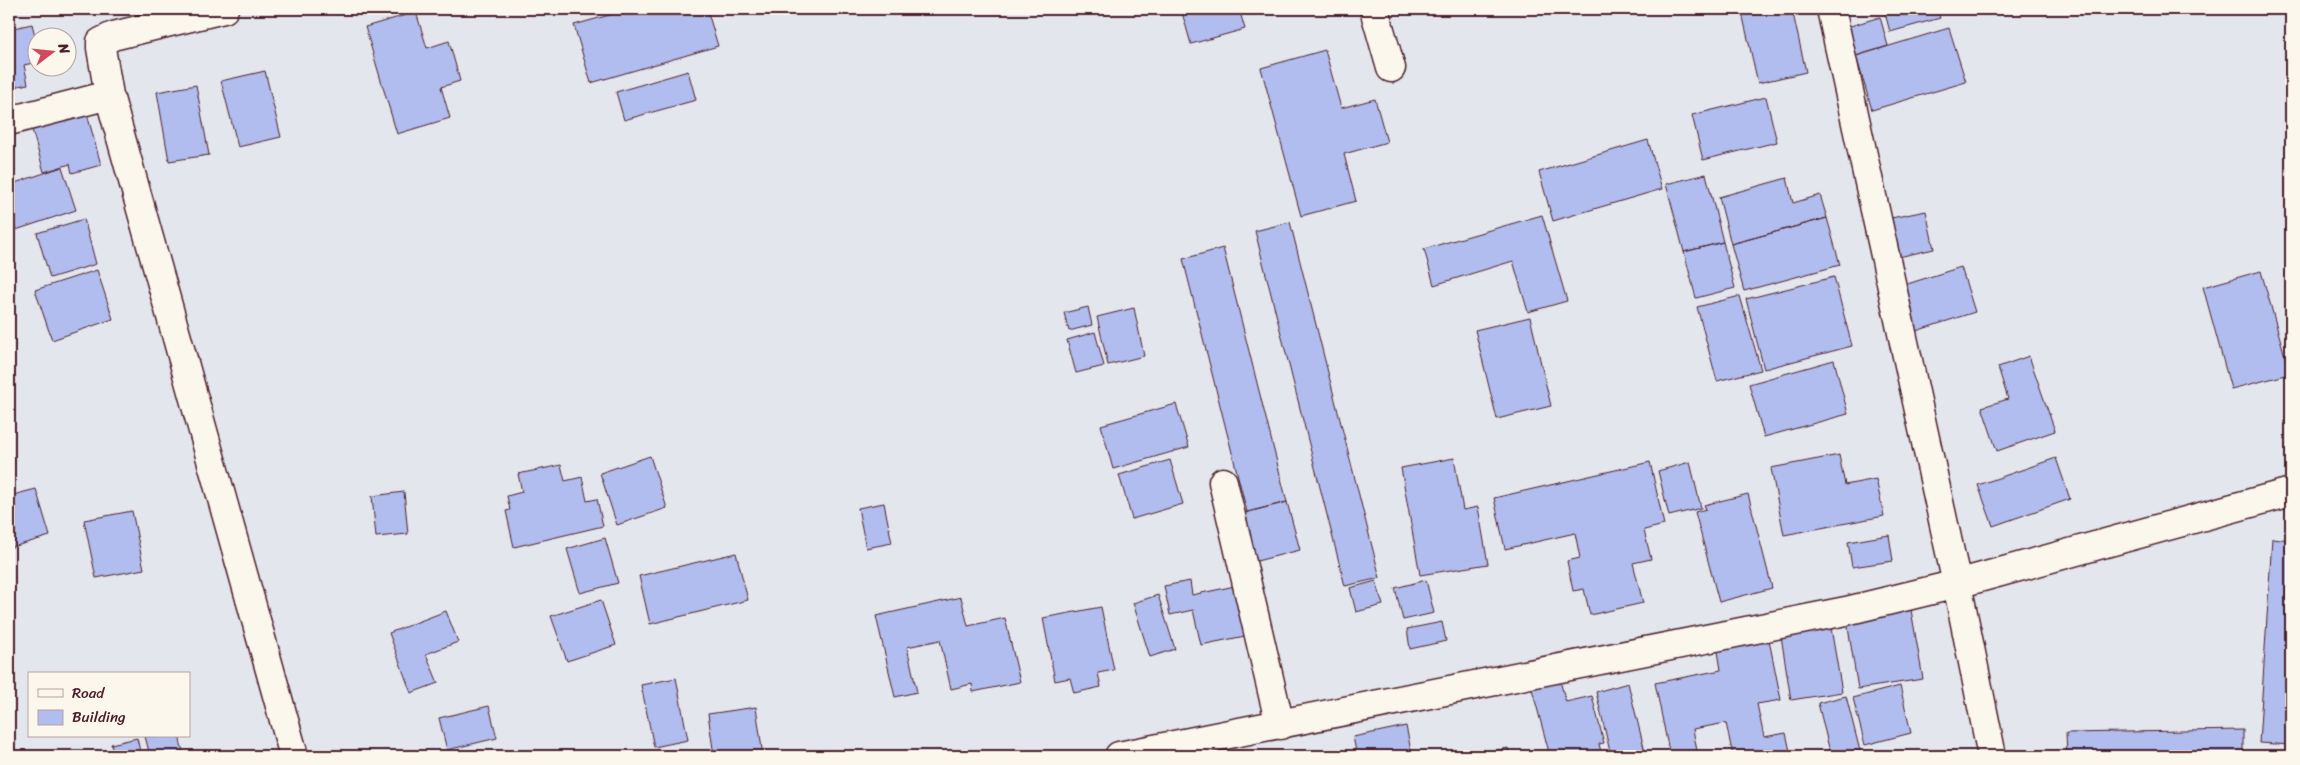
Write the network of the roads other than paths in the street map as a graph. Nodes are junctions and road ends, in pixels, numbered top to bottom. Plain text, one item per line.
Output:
1 (224, 9) edge
2 (1374, 9) edge
3 (1831, 9) edge
4 (1391, 68) dead end
5 (109, 95) junction
6 (9, 121) edge
7 (1223, 482) dead end
8 (2291, 492) edge
9 (1958, 584) junction
10 (1280, 725) junction
11 (294, 756) edge
12 (1119, 756) edge
13 (1992, 756) edge

1 - 5 street
2 - 4 street
3 - 9 street
5 - 6 street
5 - 11 street
7 - 10 street
8 - 9 street
9 - 10 street
9 - 13 street
10 - 12 street

